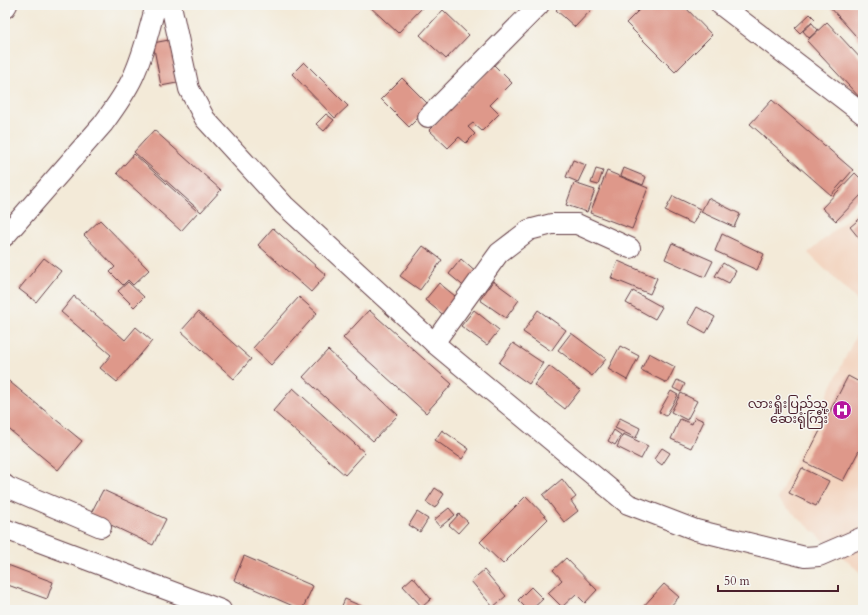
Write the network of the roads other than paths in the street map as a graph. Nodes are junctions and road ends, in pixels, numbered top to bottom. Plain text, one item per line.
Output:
1 (7, 5) edge
2 (156, 5) edge
3 (171, 5) edge
4 (539, 5) edge
5 (721, 5) edge
6 (5, 8) edge
7 (863, 114) edge
8 (428, 117) dead end
9 (5, 236) edge
10 (630, 248) dead end
11 (434, 343) junction
12 (5, 485) edge
13 (101, 527) dead end
14 (5, 529) edge
15 (863, 537) edge
16 (221, 610) edge

1 - 6 street
2 - 9 street
3 - 11 street
4 - 8 street
5 - 7 street
10 - 11 street
11 - 15 street
12 - 13 street
14 - 16 street

